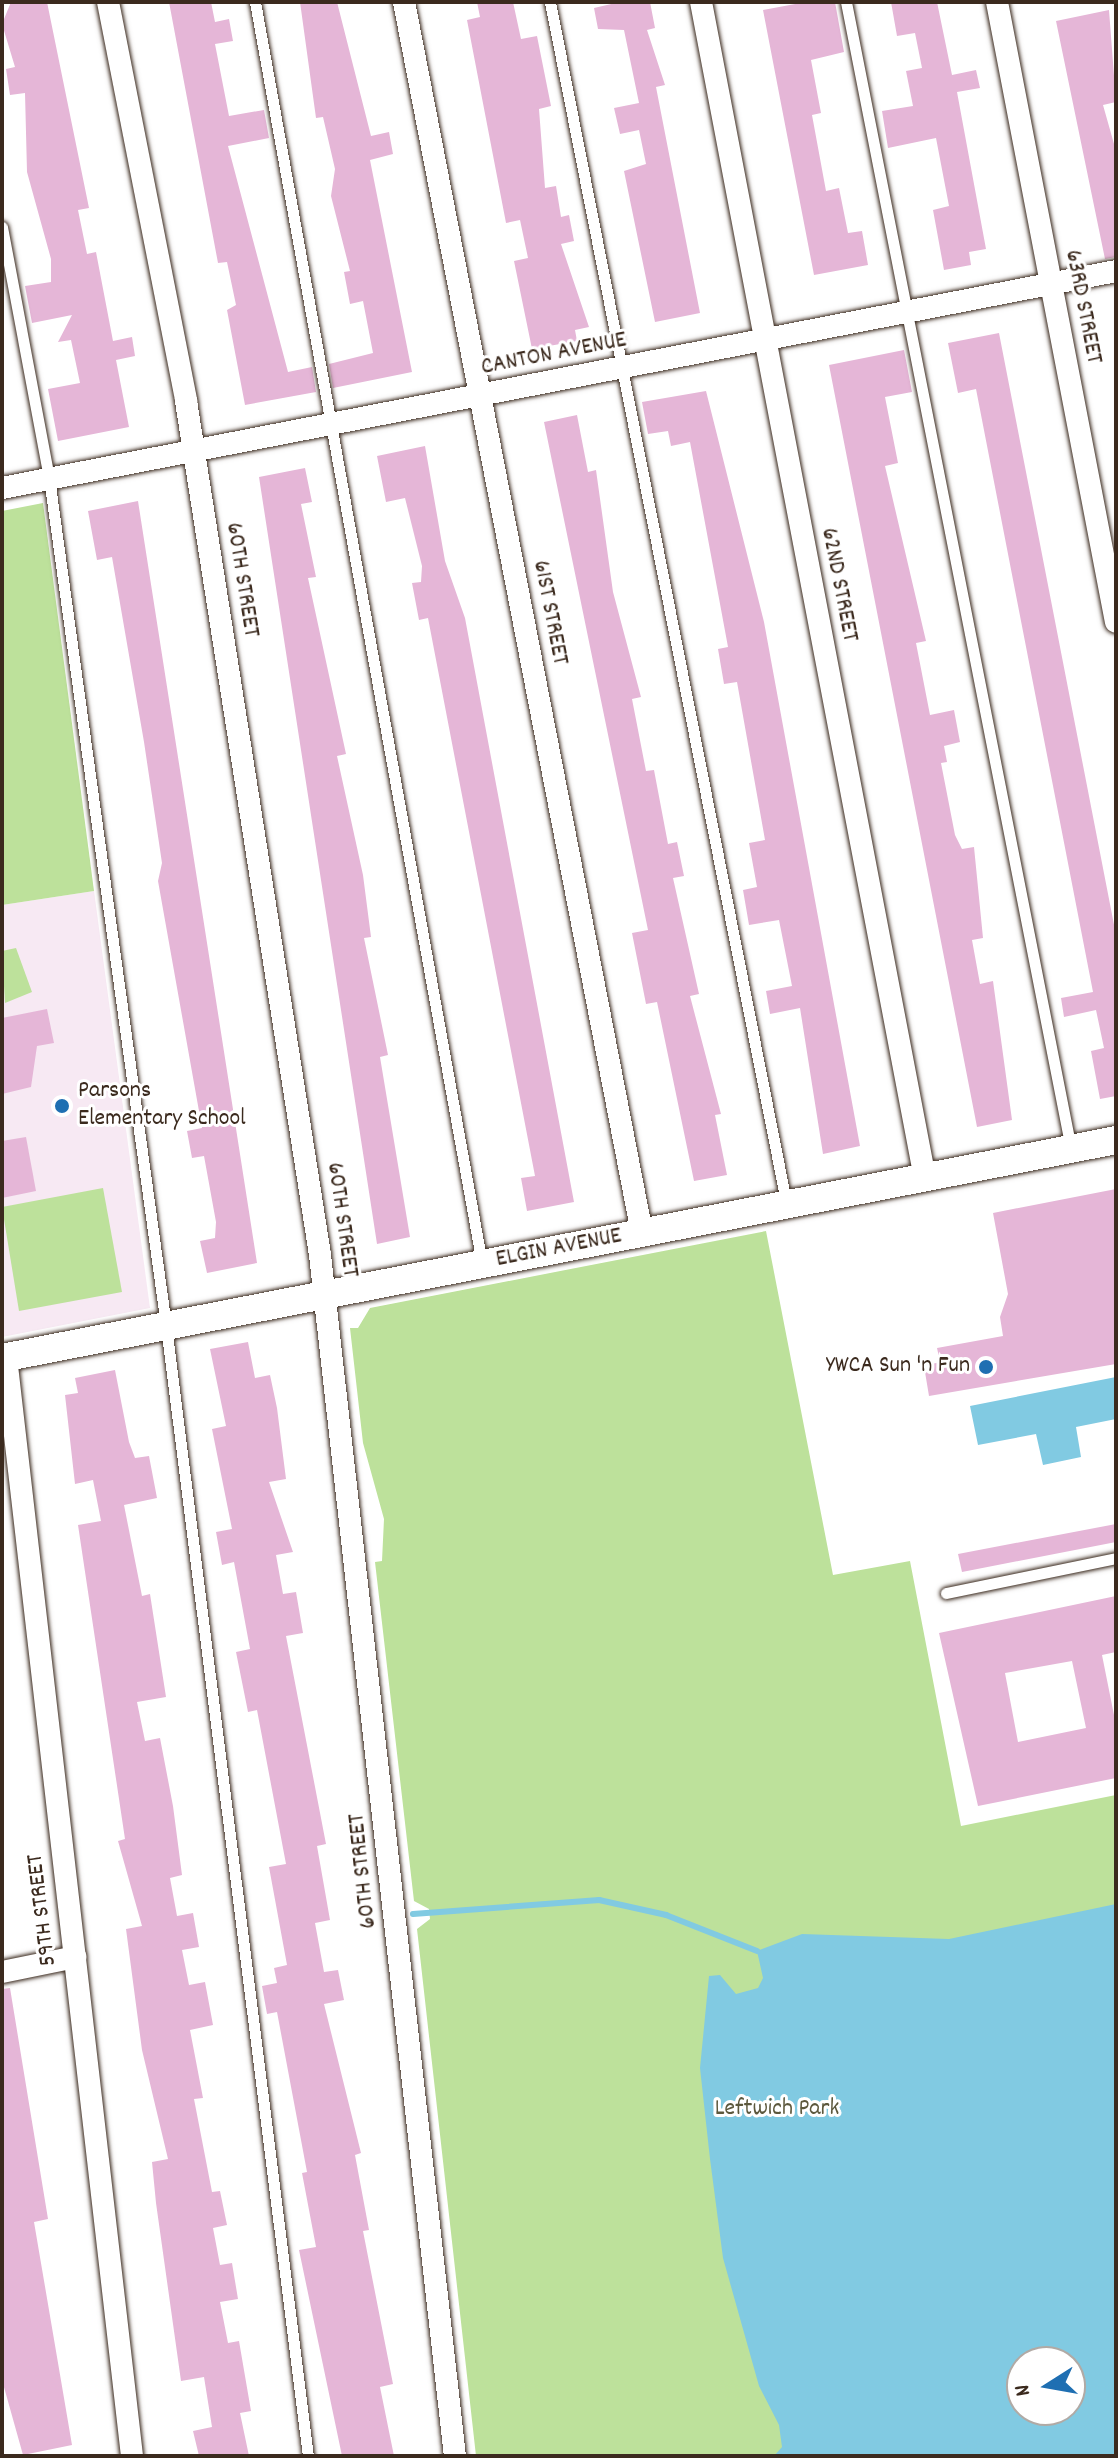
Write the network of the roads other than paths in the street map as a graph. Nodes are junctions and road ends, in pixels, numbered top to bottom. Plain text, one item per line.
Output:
1 (108, 2) edge
2 (255, 2) edge
3 (404, 2) edge
4 (550, 2) edge
5 (701, 2) edge
6 (846, 2) edge
7 (997, 2) edge
8 (2, 227) edge
9 (1116, 271) edge
10 (1051, 284) junction
11 (906, 313) junction
12 (765, 341) junction
13 (623, 368) junction
14 (481, 395) junction
15 (334, 424) junction
16 (194, 450) junction
17 (49, 478) junction
18 (2, 488) edge
19 (1116, 622) edge
20 (1116, 1140) edge
21 (1071, 1150) junction
22 (925, 1178) junction
23 (786, 1205) junction
24 (642, 1233) junction
25 (482, 1264) junction
26 (325, 1295) junction
27 (166, 1326) junction
28 (4, 1358) edge
29 (1116, 1558) edge
30 (946, 1593) dead end
31 (75, 1957) junction
32 (2, 1972) edge
33 (132, 2456) edge
34 (308, 2456) edge
35 (455, 2456) edge

1 - 16 street, 60TH STREET
2 - 15 lane
3 - 14 street, 61ST STREET
4 - 13 lane
5 - 12 street, 62ND STREET
6 - 11 lane
7 - 10 street, 63RD STREET
8 - 17 lane
9 - 10 street, CANTON AVENUE
10 - 11 street, CANTON AVENUE
10 - 19 street, 63RD STREET
11 - 12 street, CANTON AVENUE
11 - 21 lane
12 - 13 street, CANTON AVENUE
12 - 22 street, 62ND STREET
13 - 14 street, CANTON AVENUE
13 - 23 lane
14 - 15 street, CANTON AVENUE
14 - 24 street, 61ST STREET
15 - 16 street, CANTON AVENUE
15 - 25 lane
16 - 17 street, CANTON AVENUE
16 - 26 street, 60TH STREET
17 - 18 street, CANTON AVENUE
17 - 27 lane
20 - 21 street, ELGIN AVENUE
21 - 22 street, ELGIN AVENUE
22 - 23 street, ELGIN AVENUE
23 - 24 street, ELGIN AVENUE
24 - 25 street, ELGIN AVENUE
25 - 26 street, ELGIN AVENUE
26 - 27 street, ELGIN AVENUE
26 - 35 street, 60TH STREET
27 - 28 street, ELGIN AVENUE
27 - 34 lane
28 - 31 street, 59TH STREET
29 - 30 lane
31 - 32 street
31 - 33 street, 59TH STREET

